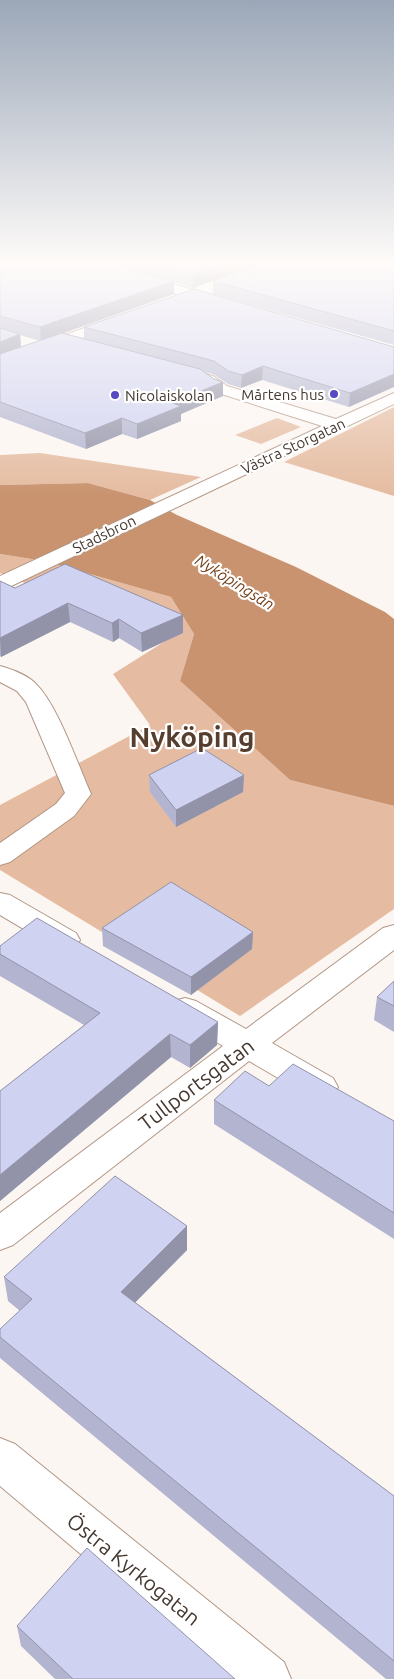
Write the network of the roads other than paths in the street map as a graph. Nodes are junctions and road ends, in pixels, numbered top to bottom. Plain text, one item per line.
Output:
1 (65, 338) edge
2 (15, 340) edge
3 (60, 340) junction
4 (87, 347) edge
5 (41, 348) junction
6 (0, 363) edge
7 (179, 372) edge
8 (394, 398) edge
9 (338, 425) junction
10 (191, 493) joint
11 (9, 580) edge
12 (0, 673) edge
13 (0, 856) edge
14 (0, 902) edge
15 (394, 935) edge
16 (85, 951) edge
17 (162, 996) edge
18 (246, 1045) junction
19 (351, 1104) edge
20 (0, 1234) edge
21 (0, 1459) edge
22 (267, 1679) edge

1 - 3 street
2 - 5 street
3 - 4 street
3 - 5 street
5 - 6 street
7 - 9 street
8 - 9 street, Västra Storgatan
9 - 10 street, Västra Storgatan
10 - 11 street, Stadsbron
12 - 13 street
14 - 16 street
15 - 18 street, Tullportsgatan
17 - 18 street
18 - 19 street
18 - 20 street, Tullportsgatan
21 - 22 street, Östra Kyrkogatan

